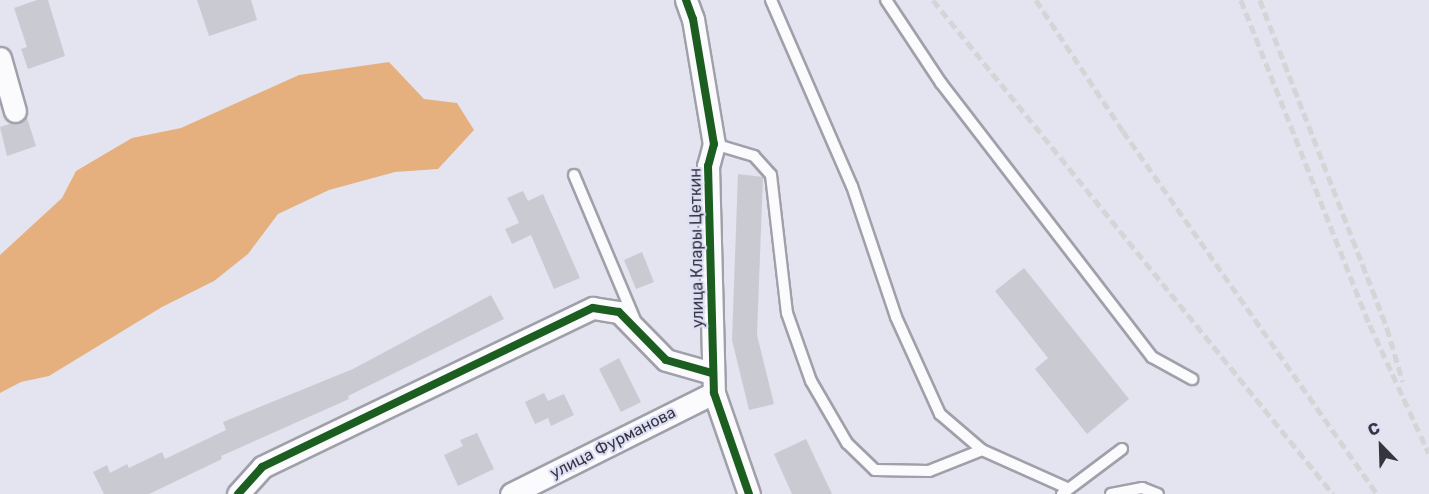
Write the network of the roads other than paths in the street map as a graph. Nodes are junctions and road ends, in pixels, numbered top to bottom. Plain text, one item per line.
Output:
1 (687, 0) edge
2 (771, 0) edge
3 (886, 0) edge
4 (0, 58) edge
5 (15, 111) dead end
6 (714, 144) junction
7 (574, 175) dead end
8 (638, 330) junction
9 (1192, 379) dead end
10 (713, 383) junction
11 (1122, 449) dead end
12 (982, 450) junction
13 (1066, 491) edge
14 (238, 494) edge
15 (511, 494) edge
16 (749, 494) edge
17 (1111, 494) edge
18 (1158, 494) edge

1 - 6 street, улица Клары Цеткин
2 - 12 lane
3 - 9 lane
4 - 5 street
6 - 10 street, улица Клары Цеткин
6 - 12 lane
7 - 8 lane
8 - 10 street
8 - 14 street
10 - 15 street, улица Фурманова
10 - 16 street, улица Клары Цеткин
11 - 13 lane
12 - 13 lane
17 - 18 lane

